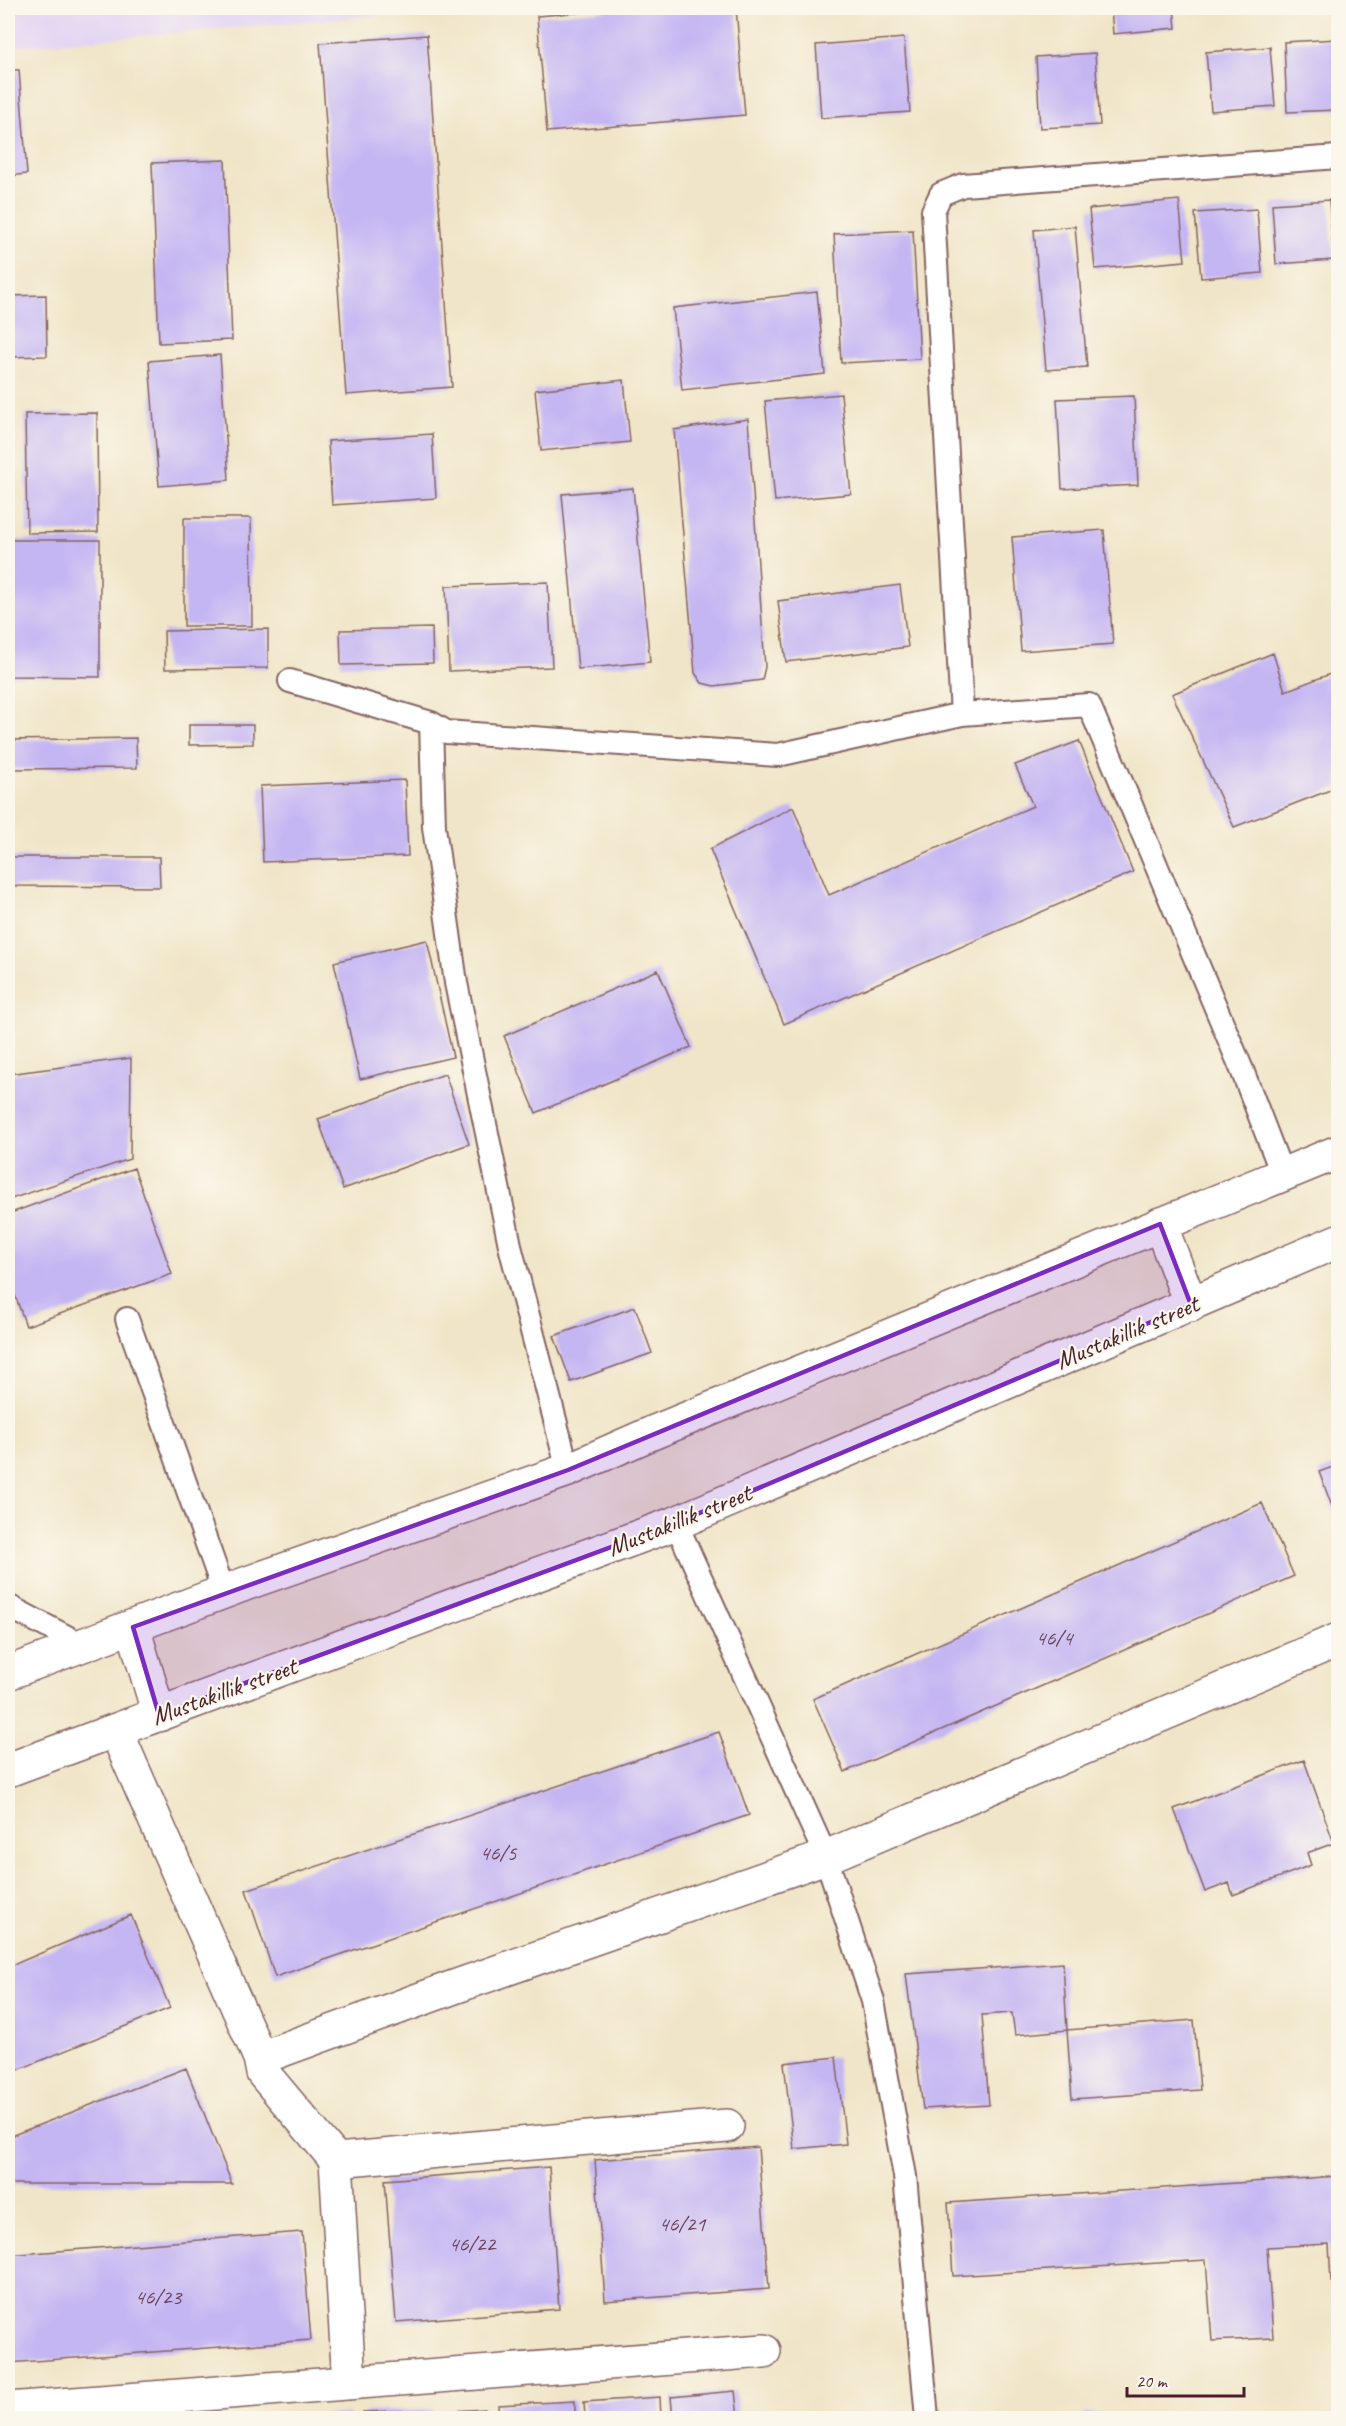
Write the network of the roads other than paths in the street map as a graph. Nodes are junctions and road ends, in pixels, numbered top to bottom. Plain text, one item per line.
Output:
1 (1338, 157) edge
2 (290, 681) dead end
3 (962, 714) junction
4 (431, 723) junction
5 (1338, 1152) edge
6 (1283, 1176) junction
7 (1160, 1224) junction
8 (1338, 1241) edge
9 (1191, 1305) junction
10 (127, 1319) dead end
11 (568, 1470) junction
12 (676, 1523) junction
13 (224, 1592) junction
14 (8, 1606) edge
15 (133, 1627) junction
16 (1338, 1640) edge
17 (84, 1646) junction
18 (8, 1673) edge
19 (159, 1715) junction
20 (116, 1731) junction
21 (8, 1770) edge
22 (826, 1857) junction
23 (260, 2058) junction
24 (727, 2126) dead end
25 (336, 2160) junction
26 (764, 2351) dead end
27 (349, 2383) junction
28 (8, 2409) edge
29 (927, 2418) edge

1 - 3 lane
2 - 4 lane
3 - 4 lane
3 - 6 lane
4 - 11 lane
5 - 6 main road
6 - 7 main road
7 - 9 main road
7 - 11 main road
8 - 9 main road, Mustakillik street
9 - 12 main road, Mustakillik street
10 - 13 lane
11 - 13 main road
12 - 19 main road, Mustakillik street
12 - 22 lane
13 - 15 main road
14 - 17 lane
15 - 17 main road
15 - 19 main road
16 - 22 main road
17 - 18 main road
19 - 20 main road, Mustakillik street
20 - 21 main road, Mustakillik street
20 - 23 main road
22 - 23 main road
22 - 29 lane
23 - 25 main road
24 - 25 main road
25 - 27 main road
26 - 27 main road
27 - 28 main road

